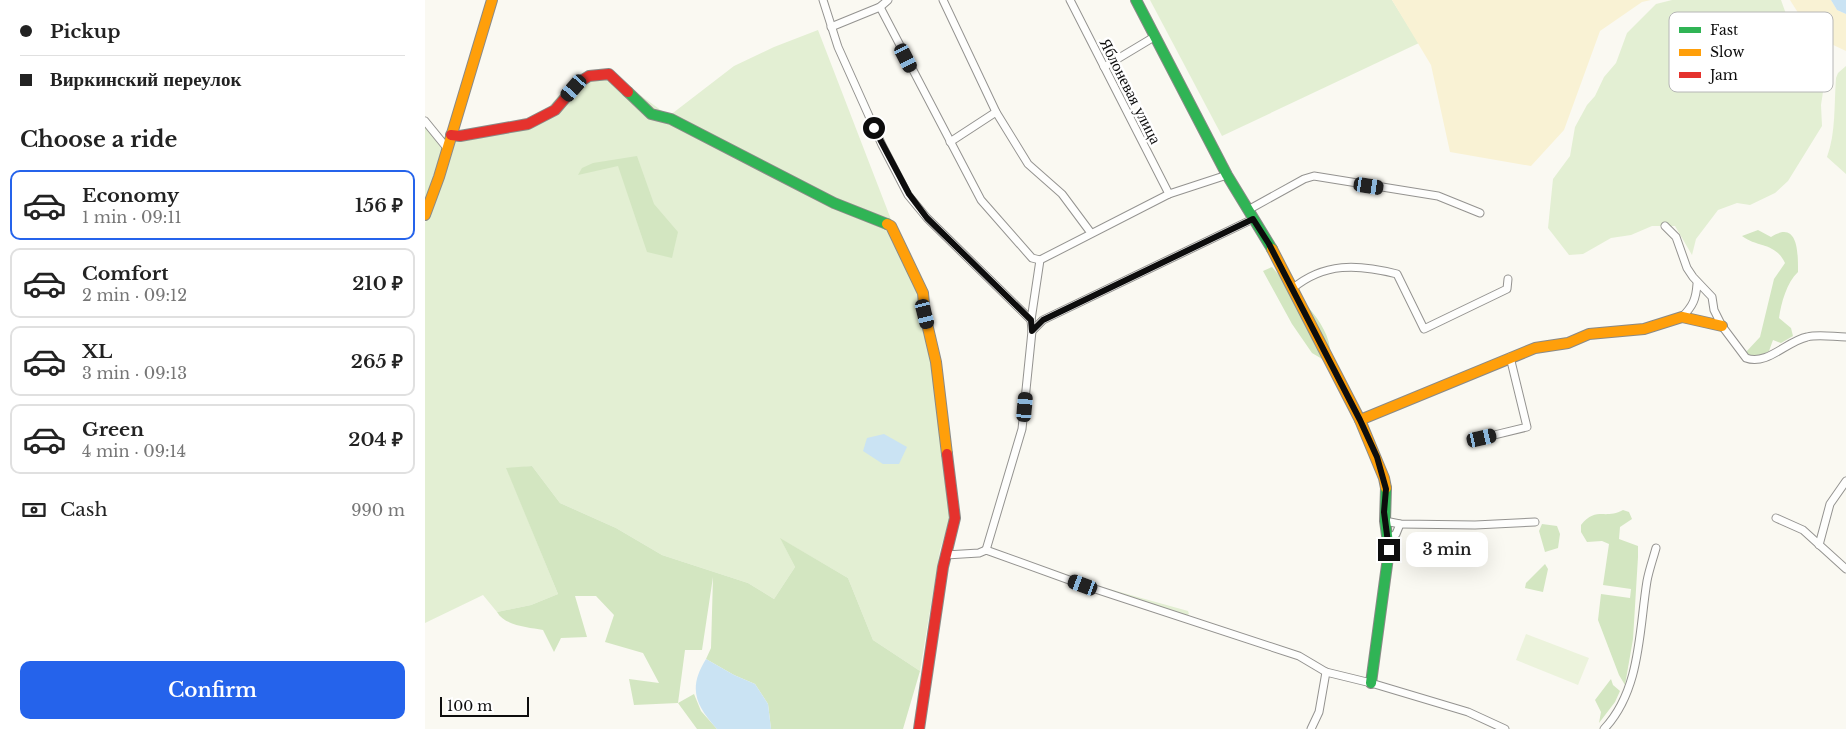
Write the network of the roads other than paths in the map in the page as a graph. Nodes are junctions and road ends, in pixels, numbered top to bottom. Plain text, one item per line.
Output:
1 (492, 0) edge
2 (823, 0) edge
3 (887, 0) edge
4 (943, 0) edge
5 (1070, 0) edge
6 (1136, 0) edge
7 (880, 7) junction
8 (831, 27) junction
9 (1154, 37) junction
10 (1104, 67) junction
11 (996, 112) junction
12 (425, 121) edge
13 (451, 135) junction
14 (950, 142) junction
15 (447, 148) junction
16 (1227, 175) junction
17 (1169, 194) junction
18 (1480, 213) dead end
19 (425, 215) edge
20 (1251, 215) junction
21 (1665, 226) dead end
22 (1091, 233) junction
23 (1040, 260) junction
24 (1507, 279) dead end
25 (1697, 284) junction
26 (1292, 289) junction
27 (1682, 317) junction
28 (1031, 320) junction
29 (1722, 326) junction
30 (1032, 331) junction
31 (1846, 338) edge
32 (1510, 357) junction
33 (1360, 420) junction
34 (1482, 438) dead end
35 (1846, 481) edge
36 (1776, 518) dead end
37 (1385, 521) junction
38 (1535, 522) dead end
39 (1400, 524) junction
40 (1388, 539) junction
41 (1819, 545) junction
42 (1657, 548) dead end
43 (986, 550) junction
44 (946, 555) junction
45 (1846, 569) edge
46 (1327, 672) junction
47 (1371, 683) junction
48 (919, 729) edge
49 (1311, 729) edge
50 (1505, 729) edge
51 (1604, 729) edge

1 - 13 street
2 - 8 street
3 - 7 street
4 - 11 street
5 - 10 street, Яблоневая улица
6 - 9 street
7 - 8 street
7 - 14 street
8 - 28 street
9 - 10 street
9 - 16 street
10 - 17 street, Яблоневая улица
11 - 14 street
11 - 22 street
12 - 15 street
13 - 15 street
13 - 44 street
14 - 23 street
15 - 19 street
16 - 17 street
16 - 20 street
17 - 22 street
18 - 20 street
20 - 26 street
20 - 30 street
21 - 25 street
22 - 23 street
23 - 28 street
24 - 26 street
25 - 27 street
25 - 29 street
26 - 33 street
27 - 29 street
27 - 32 street
28 - 30 street
29 - 31 street
30 - 43 street
32 - 33 street
32 - 34 street
33 - 37 street
35 - 41 street
36 - 41 street
37 - 39 street
37 - 40 street
38 - 39 street
39 - 40 street
40 - 47 street
41 - 45 street
42 - 51 street
43 - 44 street
43 - 46 street
44 - 48 street
46 - 47 street
46 - 49 street
47 - 50 street

